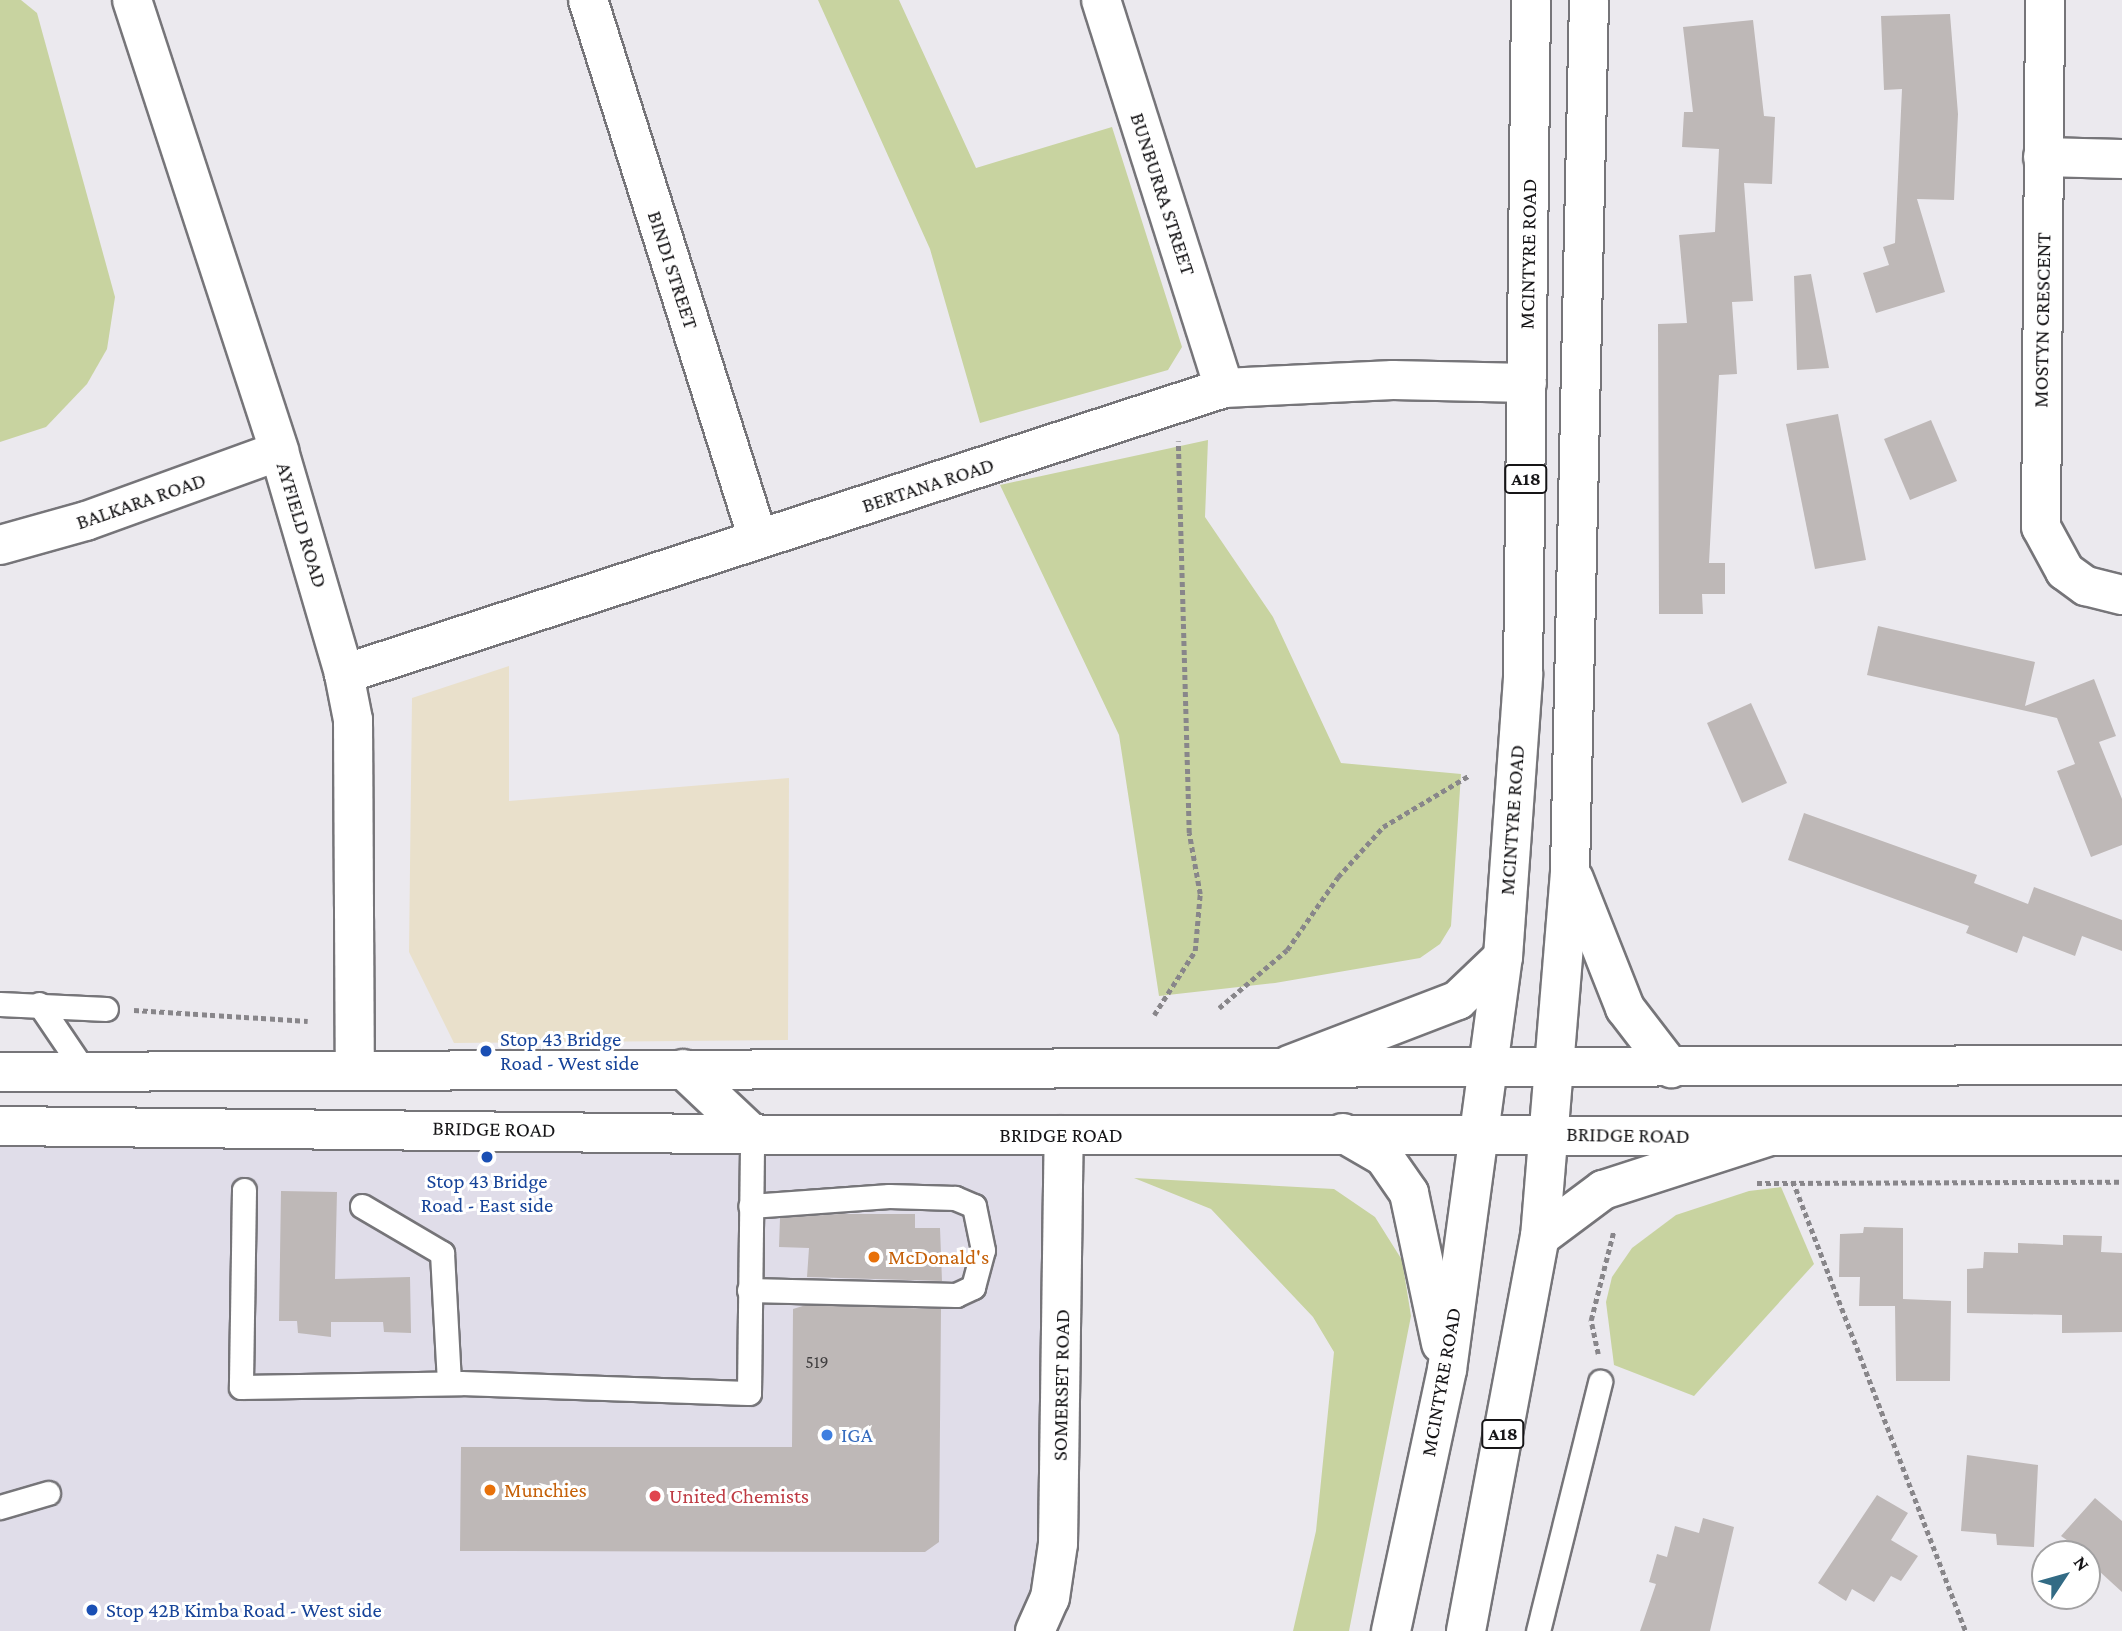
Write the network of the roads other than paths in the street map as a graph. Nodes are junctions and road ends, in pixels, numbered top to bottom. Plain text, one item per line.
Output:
1 (132, 0) edge
2 (588, 0) edge
3 (1101, 0) edge
4 (1531, 0) edge
5 (1589, 0) edge
6 (2045, 0) edge
7 (2043, 158) junction
8 (2122, 159) edge
9 (1527, 383) junction
10 (1224, 388) junction
11 (279, 452) junction
12 (758, 539) junction
13 (0, 545) edge
14 (2122, 595) edge
15 (344, 674) junction
16 (1570, 871) junction
17 (1503, 957) junction
18 (0, 1004) edge
19 (38, 1004) junction
20 (106, 1009) road end
21 (1289, 1065) junction
22 (2122, 1065) edge
23 (1488, 1066) junction
24 (1554, 1066) junction
25 (1671, 1068) junction
26 (682, 1069) junction
27 (355, 1071) junction
28 (0, 1072) edge
29 (85, 1072) junction
30 (0, 1126) edge
31 (355, 1127) junction
32 (1343, 1133) junction
33 (1479, 1133) junction
34 (752, 1134) junction
35 (1549, 1134) junction
36 (1064, 1135) junction
37 (1770, 1136) junction
38 (2122, 1136) edge
39 (244, 1190) dead end
40 (362, 1206) dead end
41 (750, 1206) junction
42 (1540, 1237) junction
43 (749, 1290) junction
44 (1447, 1370) junction
45 (1600, 1382) road end
46 (449, 1383) junction
47 (48, 1493) dead end
48 (0, 1507) edge
49 (1035, 1631) edge
50 (1391, 1631) edge
51 (1466, 1631) edge
52 (1538, 1631) edge

1 - 11 main road, AYFIELD ROAD
2 - 12 main road, BINDI STREET
3 - 10 main road, BUNBURRA STREET
4 - 9 main road, MCINTYRE ROAD / A18
5 - 16 main road, A18
6 - 7 main road, MOSTYN CRESCENT
7 - 8 main road
7 - 14 main road, MOSTYN CRESCENT
9 - 10 main road, BERTANA ROAD
9 - 17 main road, MCINTYRE ROAD / A18
10 - 12 main road, BERTANA ROAD
11 - 13 main road, BALKARA ROAD
11 - 15 main road, AYFIELD ROAD
12 - 15 main road, BERTANA ROAD
15 - 27 main road, AYFIELD ROAD
16 - 24 main road, A18
16 - 25 main road
17 - 21 main road
17 - 23 main road, MCINTYRE ROAD / A18
18 - 19 lane
19 - 20 lane
19 - 29 lane
21 - 23 main road
21 - 26 main road
22 - 25 main road
23 - 24 main road
23 - 33 main road, MCINTYRE ROAD / A18
24 - 25 main road
24 - 35 main road, A18
26 - 27 main road
26 - 34 main road
27 - 29 main road
27 - 31 main road, AYFIELD ROAD
28 - 29 main road
30 - 31 main road, BRIDGE ROAD
31 - 34 main road, BRIDGE ROAD
32 - 33 main road, BRIDGE ROAD
32 - 36 main road, BRIDGE ROAD
32 - 44 main road
33 - 35 main road, BRIDGE ROAD
33 - 44 main road, MCINTYRE ROAD / A18
34 - 36 main road, BRIDGE ROAD
34 - 41 lane
35 - 37 main road, BRIDGE ROAD
35 - 42 main road, A18
36 - 49 main road, SOMERSET ROAD
37 - 38 main road, BRIDGE ROAD
37 - 42 main road
39 - 46 lane
40 - 46 lane
41 - 43 lane
41 - 43 lane
42 - 51 main road, A18
43 - 46 lane
44 - 50 main road, MCINTYRE ROAD / A18
45 - 52 lane
47 - 48 lane

